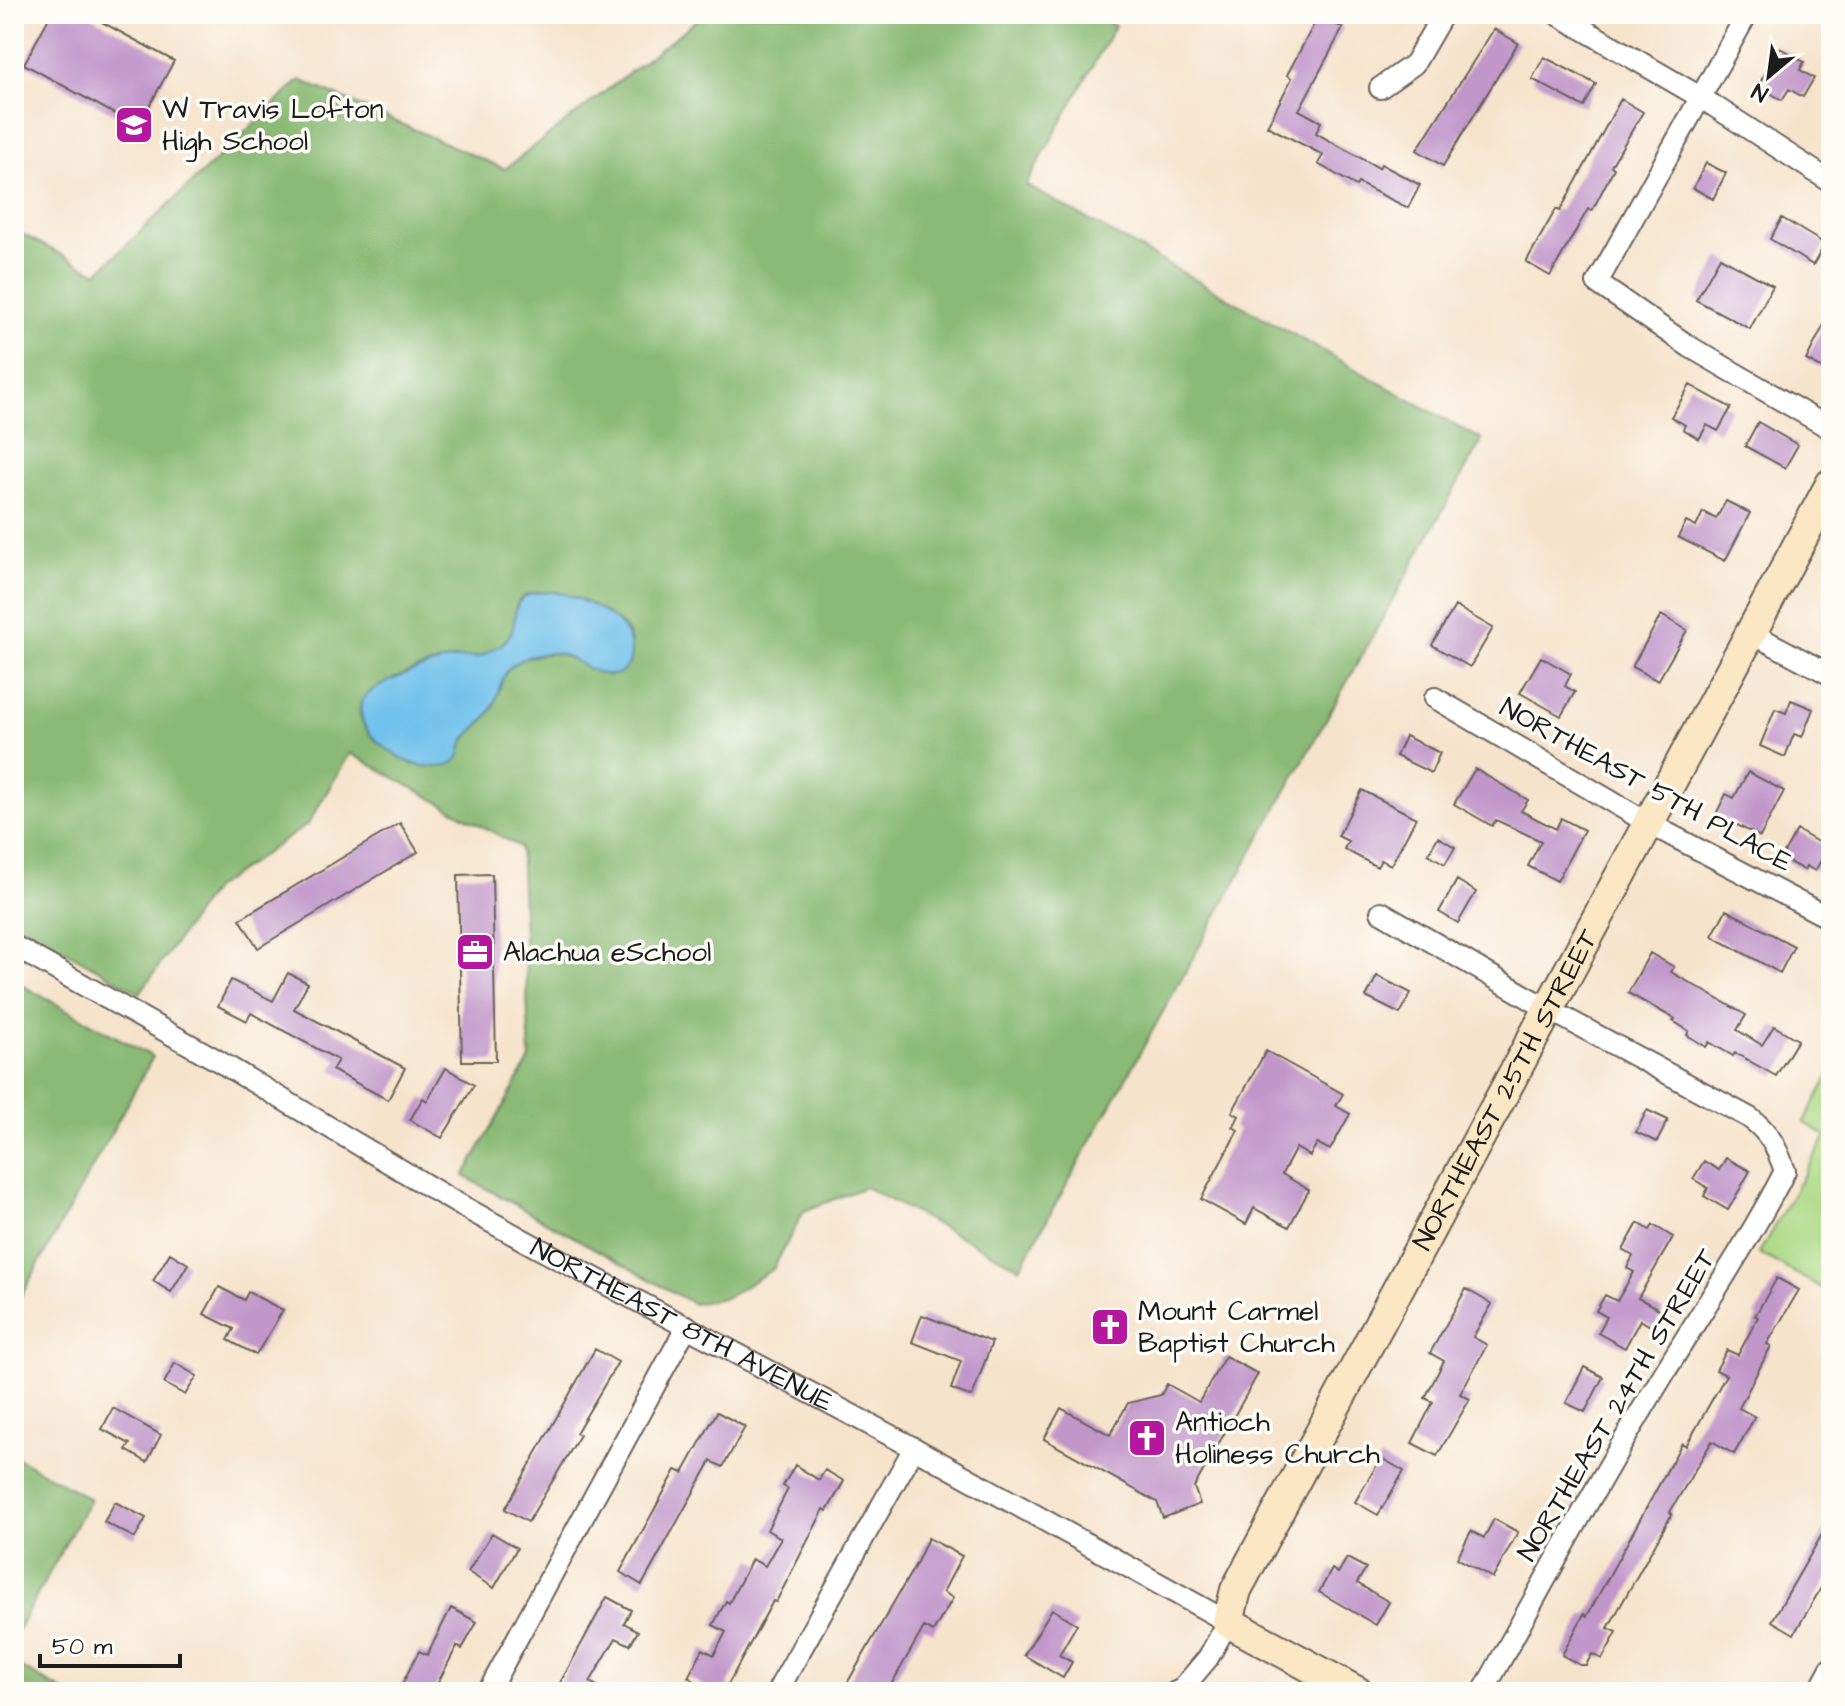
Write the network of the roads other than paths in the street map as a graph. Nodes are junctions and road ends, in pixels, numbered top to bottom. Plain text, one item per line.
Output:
1 (1443, 14) edge
2 (1557, 14) edge
3 (1747, 14) edge
4 (1380, 88) dead end
5 (1700, 97) junction
6 (1831, 182) edge
7 (1831, 429) edge
8 (1831, 484) edge
9 (1751, 633) junction
10 (1831, 675) edge
11 (1435, 698) dead end
12 (1648, 823) junction
13 (1381, 912) dead end
14 (1831, 919) edge
15 (14, 946) edge
16 (1548, 1009) junction
17 (687, 1326) junction
18 (914, 1448) junction
19 (1228, 1622) junction
20 (1831, 1668) edge
21 (1344, 1689) edge
22 (488, 1692) edge
23 (777, 1692) edge
24 (1176, 1692) edge
25 (1483, 1692) edge
26 (1818, 1692) edge

1 - 4 street
2 - 5 street
3 - 5 street
5 - 6 street
5 - 7 street
8 - 9 street, NORTHEAST 25TH STREET
9 - 10 street
9 - 12 street, NORTHEAST 25TH STREET
11 - 12 street, NORTHEAST 5TH PLACE
12 - 14 street, NORTHEAST 5TH PLACE
12 - 16 street, NORTHEAST 25TH STREET
13 - 16 street
15 - 17 street, NORTHEAST 8TH AVENUE
16 - 19 street, NORTHEAST 25TH STREET
16 - 25 street, NORTHEAST 24TH STREET
17 - 18 street, NORTHEAST 8TH AVENUE
17 - 22 street
18 - 19 street, NORTHEAST 8TH AVENUE
18 - 23 street
19 - 21 street, NORTHEAST 8TH AVENUE
19 - 24 street, NORTHEAST 25TH STREET
20 - 26 street

